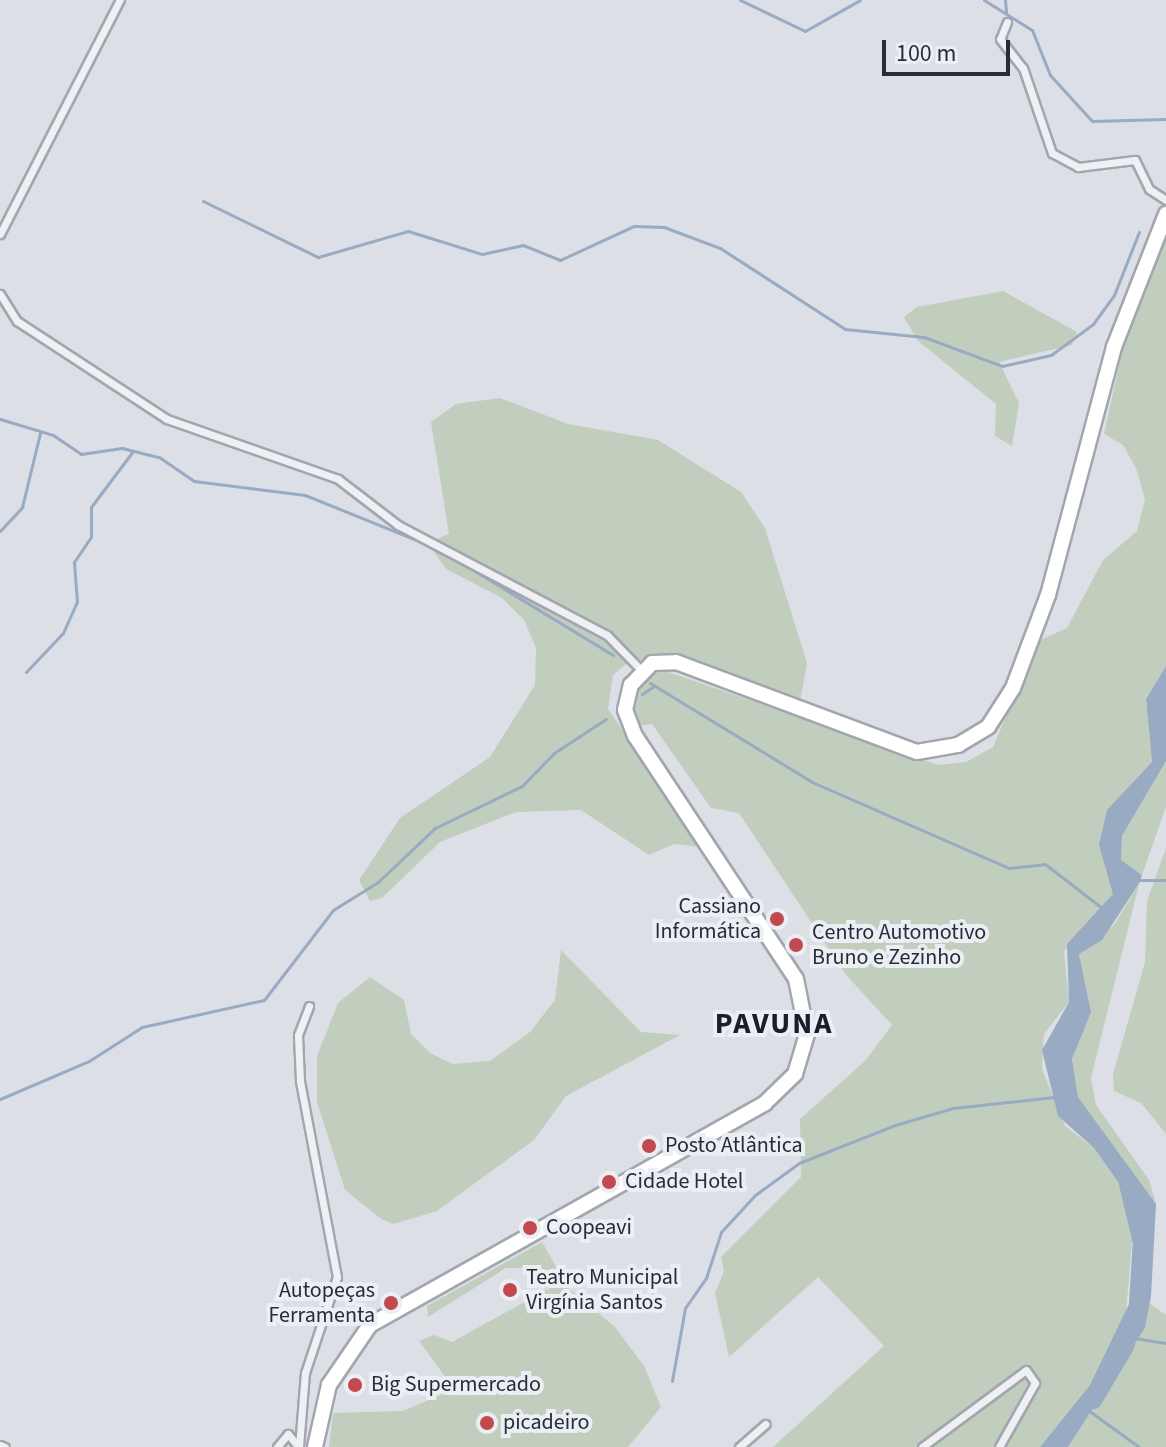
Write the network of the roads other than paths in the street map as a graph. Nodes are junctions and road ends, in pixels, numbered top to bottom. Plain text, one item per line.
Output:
1 (120, 0) edge
2 (1007, 22) dead end
3 (1166, 200) edge
4 (1166, 214) edge
5 (0, 234) edge
6 (0, 294) edge
7 (641, 670) junction
8 (309, 1006) dead end
9 (765, 1424) dead end
10 (277, 1447) edge
11 (298, 1447) edge
12 (315, 1447) edge
13 (739, 1447) edge
14 (922, 1447) edge
15 (999, 1447) edge

1 - 5 street
2 - 3 street
4 - 7 highway
6 - 7 street
7 - 12 highway
8 - 11 street
9 - 13 street
10 - 11 street
14 - 15 street

